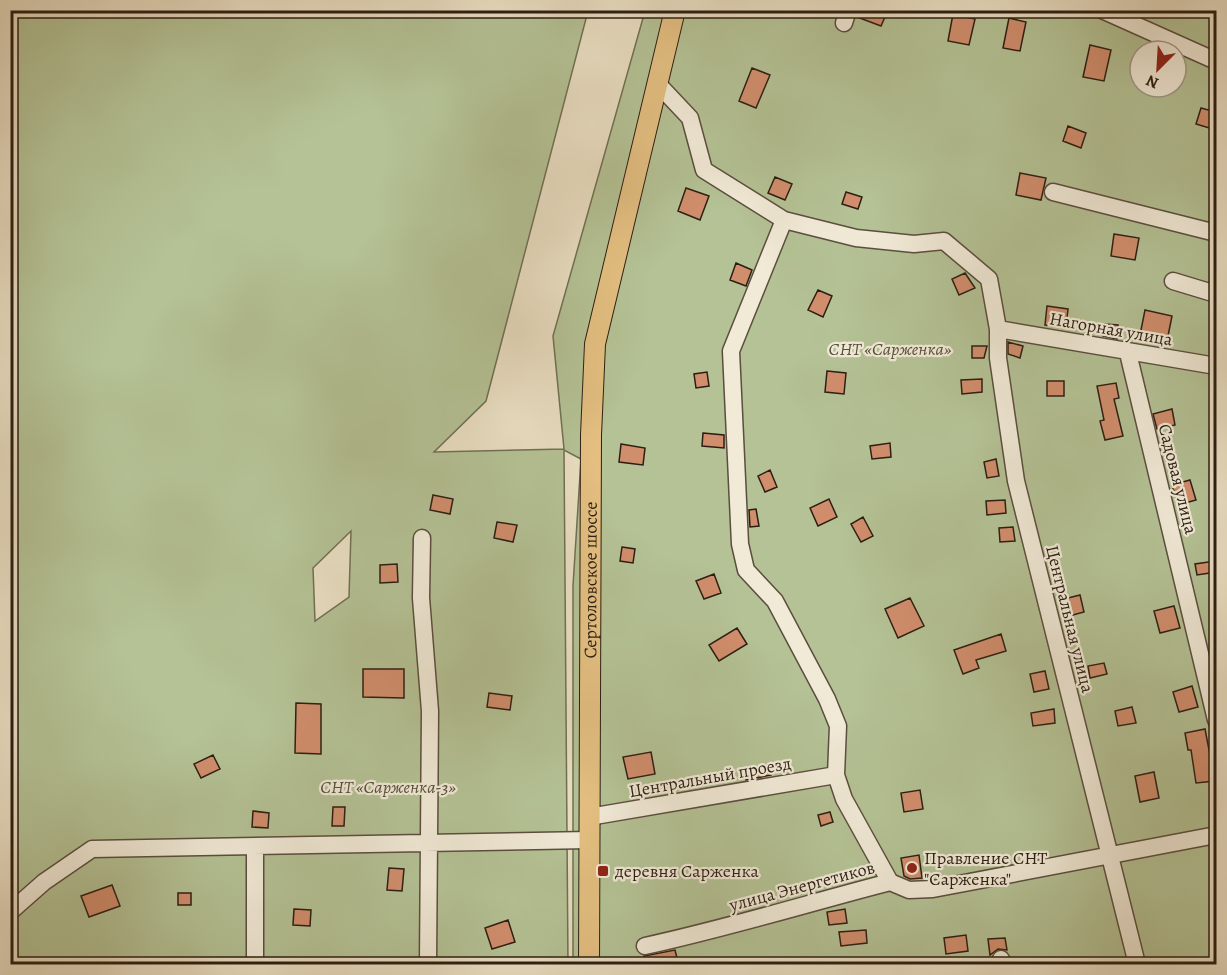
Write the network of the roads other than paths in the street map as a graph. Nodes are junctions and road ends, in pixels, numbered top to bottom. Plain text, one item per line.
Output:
1 (675, 10) edge
2 (1102, 10) edge
3 (1216, 61) edge
4 (657, 83) junction
5 (1053, 192) dead end
6 (784, 220) junction
7 (1216, 233) edge
8 (1173, 281) dead end
9 (1216, 294) edge
10 (998, 329) junction
11 (1128, 353) junction
12 (1216, 366) edge
13 (422, 538) dead end
14 (1216, 720) edge
15 (836, 775) junction
16 (589, 817) junction
17 (1216, 835) edge
18 (589, 840) junction
19 (430, 845) junction
20 (255, 848) junction
21 (1109, 857) junction
22 (891, 882) junction
23 (10, 912) edge
24 (645, 946) dead end
25 (255, 964) edge
26 (428, 964) edge
27 (588, 964) edge
28 (1137, 964) edge

1 - 4 main road
2 - 3 street
4 - 6 street
4 - 16 main road, Сертоловское шоссе
5 - 7 street
6 - 10 street, Центральная улица
6 - 15 street
8 - 9 street
10 - 11 street, Нагорная улица
10 - 21 street, Центральная улица
11 - 12 street, Нагорная улица
11 - 14 street, Садовая улица
13 - 19 street
15 - 16 street, Центральный проезд
15 - 22 street
16 - 18 main road, Сертоловское шоссе
17 - 21 street, улица Энергетиков
18 - 19 street
18 - 27 main road, Сертоловское шоссе
19 - 20 street
19 - 26 street
20 - 23 street
20 - 25 street
21 - 22 street, улица Энергетиков
21 - 28 street, Центральная улица
22 - 24 street, улица Энергетиков

